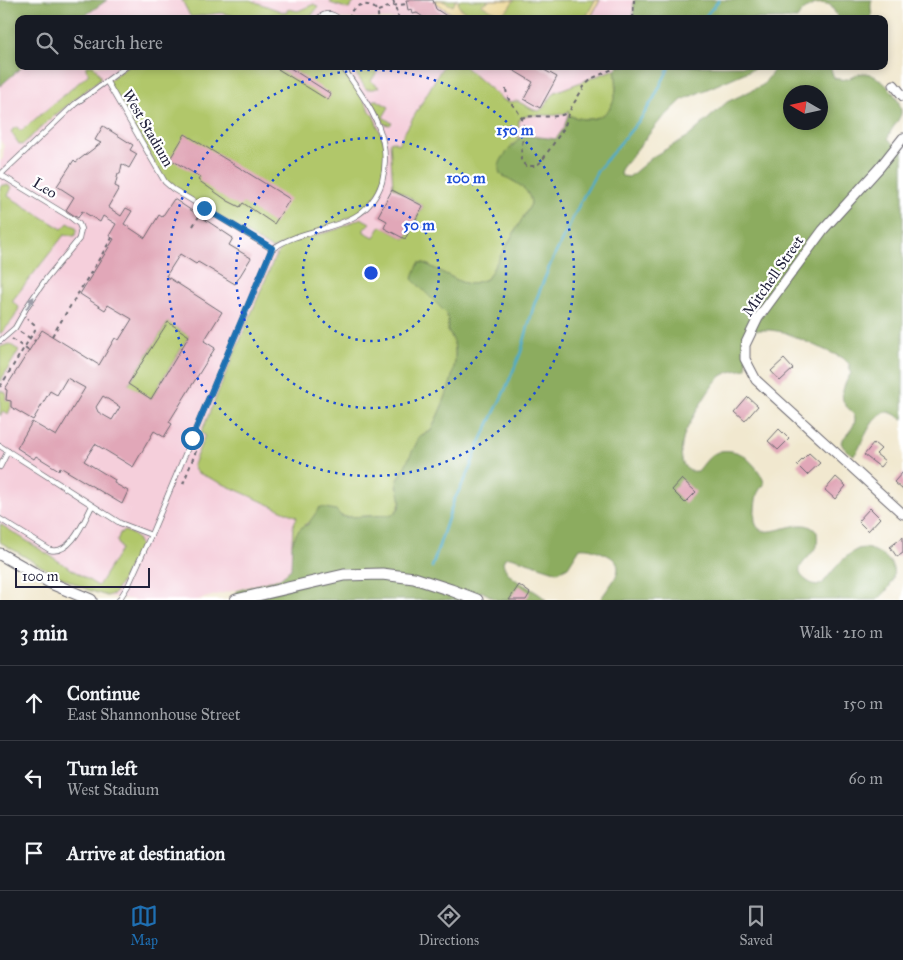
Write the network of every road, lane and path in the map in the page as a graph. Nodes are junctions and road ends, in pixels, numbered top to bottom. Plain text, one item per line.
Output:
1 (393, 0) edge
2 (634, 0) edge
3 (407, 4) dead end
4 (394, 6) junction
5 (378, 11) junction
6 (350, 15) edge
7 (378, 15) edge
8 (397, 15) edge
9 (633, 15) edge
10 (122, 70) edge
11 (345, 70) edge
12 (613, 70) edge
13 (107, 82) junction
14 (894, 85) dead end
15 (506, 89) dead end
16 (903, 96) edge
17 (570, 110) junction
18 (521, 118) junction
19 (903, 138) edge
20 (0, 175) edge
21 (204, 208) junction
22 (193, 226) dead end
23 (112, 238) dead end
24 (272, 248) junction
25 (22, 315) junction
26 (14, 329) junction
27 (7, 336) junction
28 (52, 336) dead end
29 (31, 339) junction
30 (0, 341) edge
31 (35, 341) dead end
32 (25, 348) junction
33 (29, 351) dead end
34 (0, 387) edge
35 (0, 446) edge
36 (8, 451) junction
37 (0, 468) edge
38 (92, 506) junction
39 (903, 514) edge
40 (0, 519) edge
41 (151, 535) junction
42 (0, 554) edge
43 (91, 600) edge
44 (119, 600) edge
45 (236, 600) edge
46 (477, 600) edge

1 - 4 path
2 - 9 path
3 - 4 path
4 - 5 path
4 - 8 path
5 - 6 path
5 - 7 path
10 - 13 lane
11 - 24 lane
12 - 17 path
13 - 20 lane
13 - 21 lane, West Stadium
14 - 16 street
15 - 18 path
17 - 18 path
17 - 18 path
19 - 39 street, Mitchell Street
25 -> 20 lane, Leo
21 - 22 path
21 - 24 lane, West Stadium
23 - 28 path
24 - 41 lane
25 - 26 lane
25 - 29 path
26 - 27 lane
26 - 29 path
27 - 30 lane
27 - 32 path
29 - 31 path
29 - 32 path
32 - 33 path
32 - 34 path
35 - 36 lane
36 - 37 lane
36 - 38 lane
38 - 40 lane
38 - 41 lane
41 - 44 lane
42 - 43 main road
45 - 46 main road

